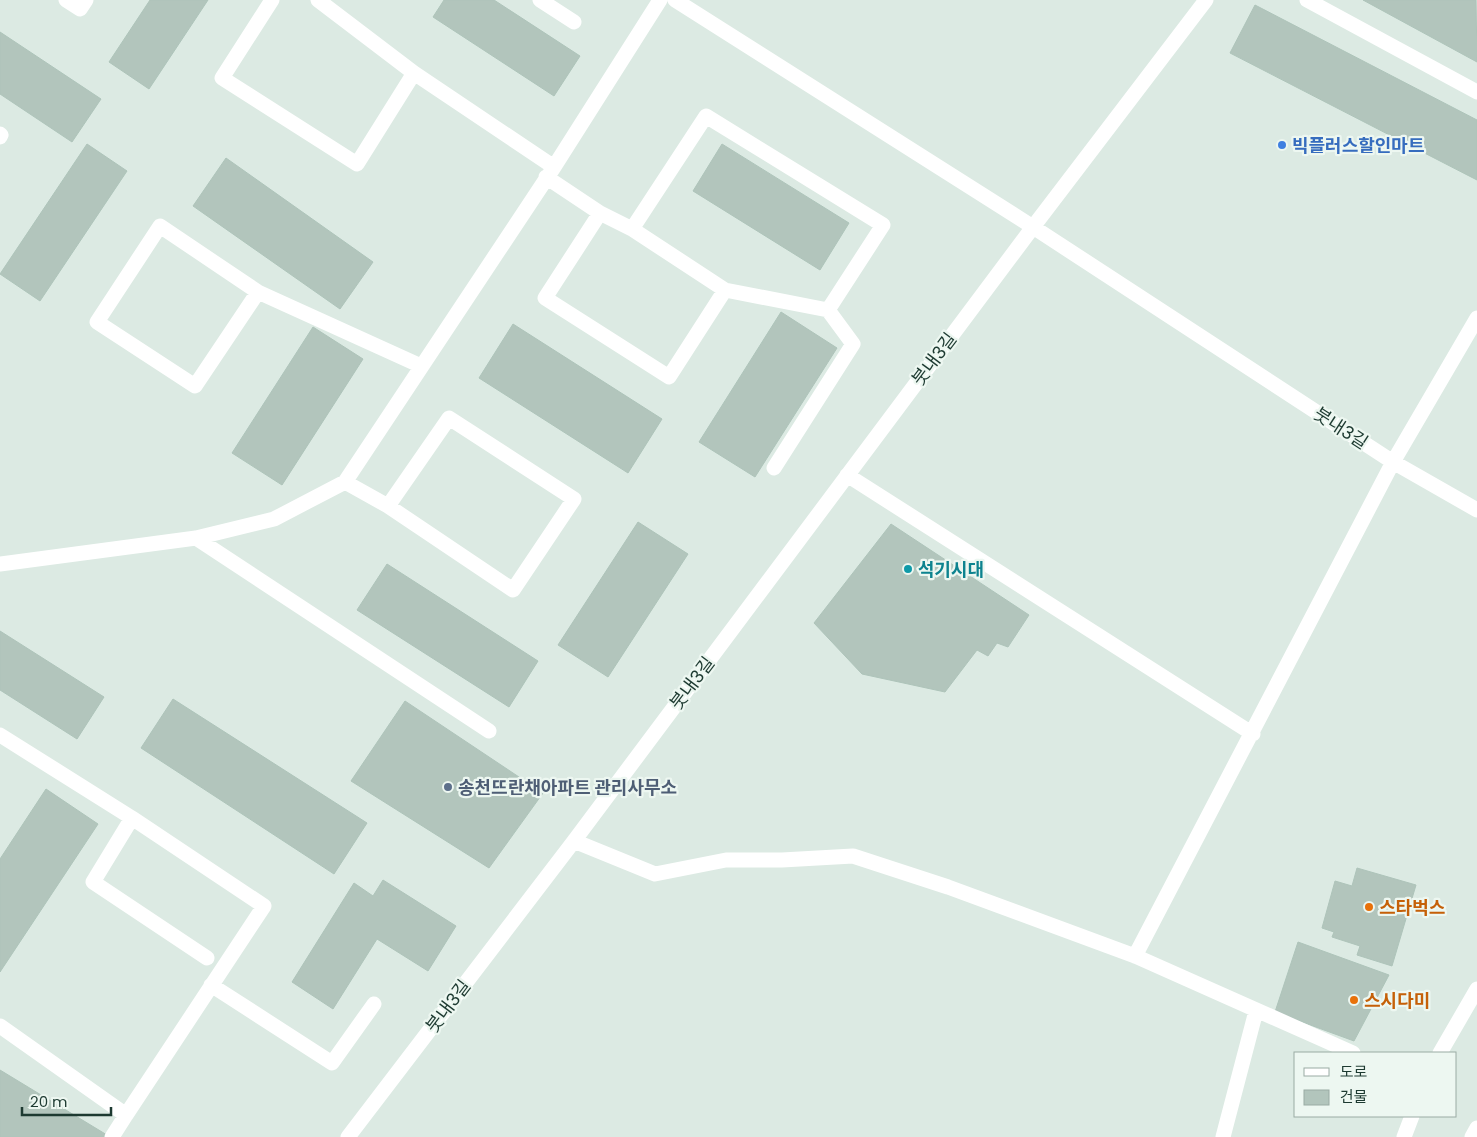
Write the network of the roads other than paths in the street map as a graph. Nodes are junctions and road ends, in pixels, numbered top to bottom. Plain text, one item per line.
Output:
1 (66, 0) edge
2 (86, 0) edge
3 (272, 0) edge
4 (318, 0) edge
5 (540, 0) edge
6 (660, 0) edge
7 (675, 0) edge
8 (1206, 0) edge
9 (1307, 0) edge
10 (574, 22) dead end
11 (414, 74) junction
12 (1477, 92) edge
13 (550, 172) junction
14 (600, 213) junction
15 (1033, 227) junction
16 (632, 229) junction
17 (725, 290) junction
18 (258, 292) junction
19 (828, 310) junction
20 (1477, 318) edge
21 (421, 366) junction
22 (1393, 462) junction
23 (774, 468) dead end
24 (847, 475) junction
25 (345, 482) junction
26 (388, 506) junction
27 (1477, 510) edge
28 (196, 538) junction
29 (0, 564) edge
30 (489, 731) dead end
31 (1253, 734) junction
32 (0, 735) edge
33 (132, 818) junction
34 (574, 841) junction
35 (1135, 956) junction
36 (207, 958) dead end
37 (211, 985) junction
38 (1477, 989) edge
39 (374, 1004) dead end
40 (1256, 1011) junction
41 (0, 1026) edge
42 (1351, 1052) edge
43 (1441, 1052) edge
44 (126, 1115) junction
45 (1412, 1117) edge
46 (1477, 1128) edge
47 (112, 1137) edge
48 (348, 1137) edge
49 (1223, 1137) edge
50 (1404, 1137) edge
51 (1472, 1137) edge

1 - 2 street
3 - 11 street
4 - 11 street
5 - 10 street
6 - 13 street
7 - 15 street, 붓내3길
8 - 15 street
9 - 12 street
11 - 13 street
13 - 14 street
13 - 21 street
14 - 16 street
14 - 17 street
15 - 22 street, 붓내3길
15 - 24 street, 붓내3길
16 - 17 street
16 - 19 street
17 - 19 street
18 - 18 street
18 - 21 street
19 - 23 street
20 - 22 street
21 - 25 street
22 - 27 street, 붓내3길
22 - 31 street
24 - 31 street
24 - 34 street, 붓내3길
25 - 26 street
25 - 28 street
26 - 26 street
28 - 29 street
28 - 30 street
31 - 35 street
32 - 33 street
33 - 36 street
33 - 37 street
34 - 35 street
34 - 48 street, 붓내3길
35 - 40 street
37 - 39 street
37 - 44 street
38 - 43 street
40 - 42 street
40 - 49 street
41 - 44 street
44 - 47 street
45 - 50 street
46 - 51 street

